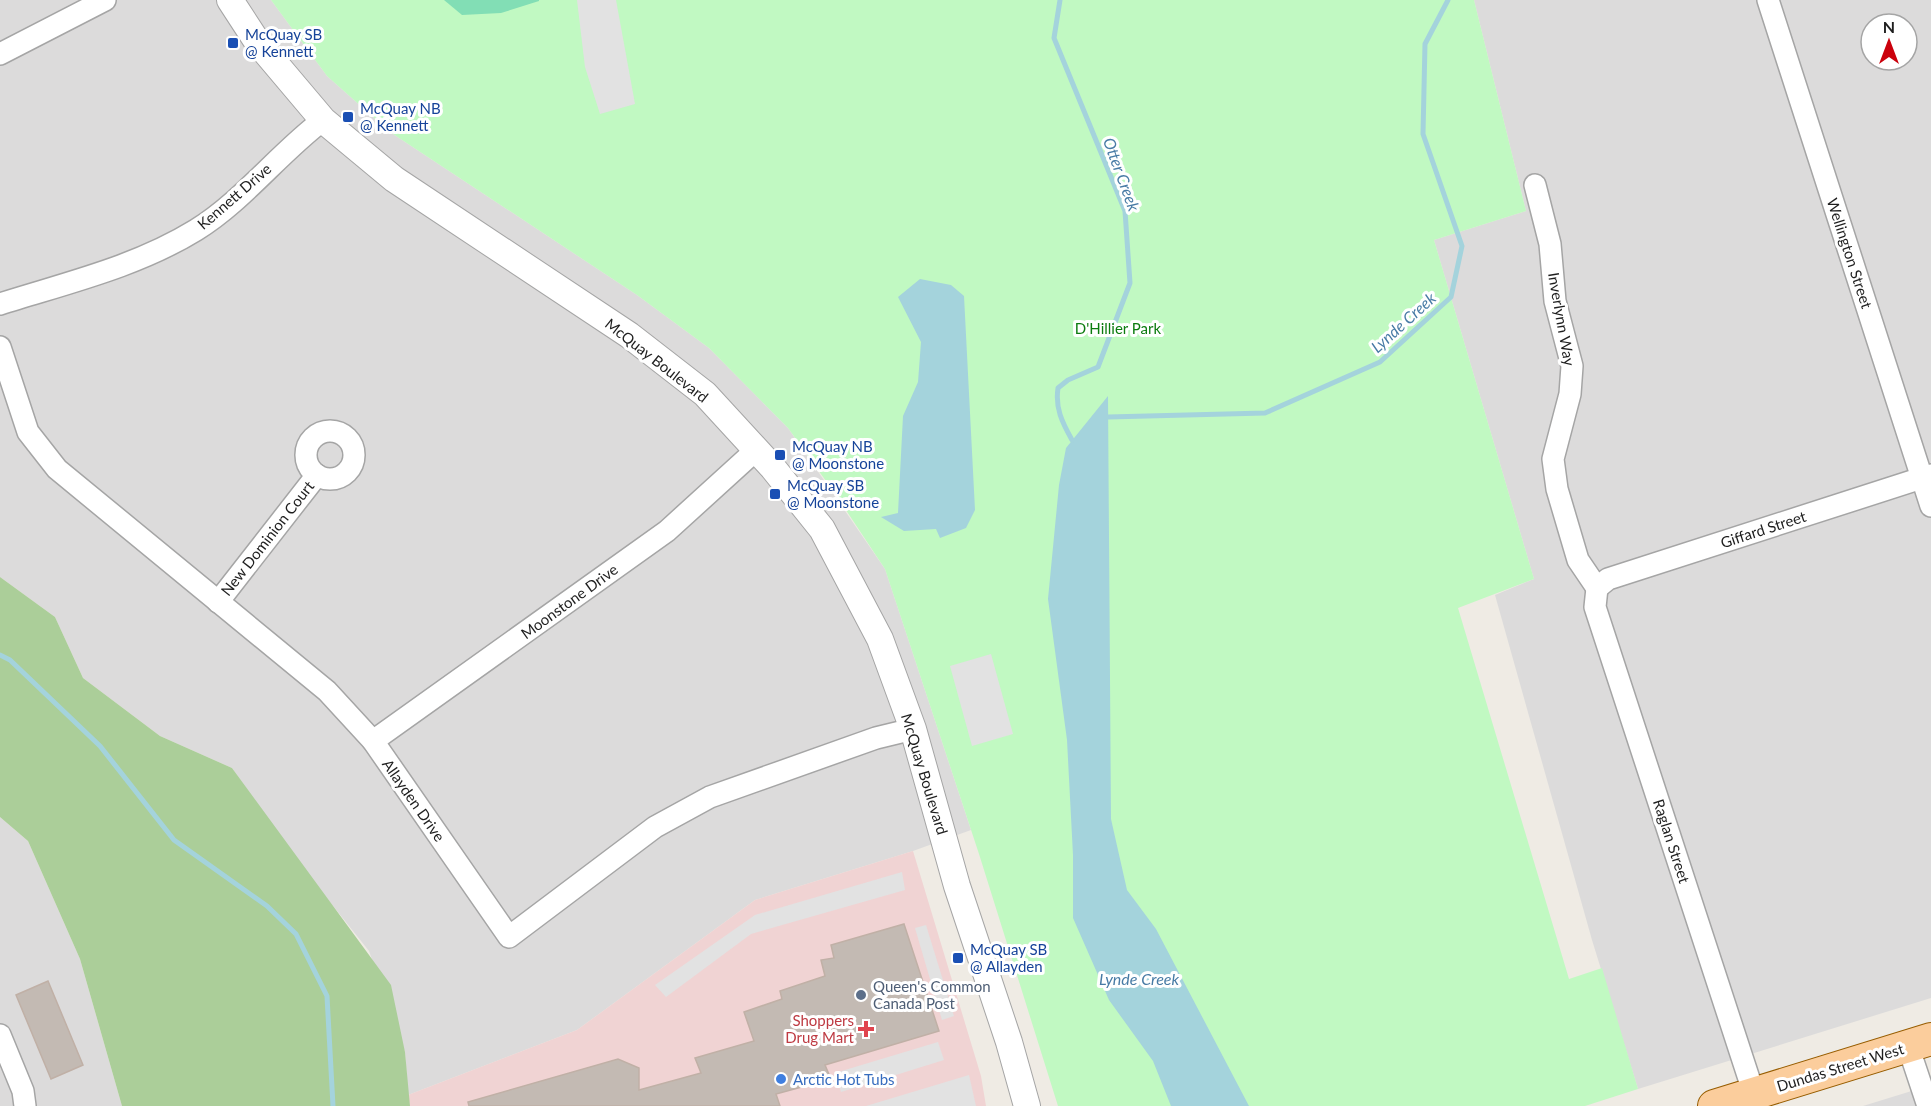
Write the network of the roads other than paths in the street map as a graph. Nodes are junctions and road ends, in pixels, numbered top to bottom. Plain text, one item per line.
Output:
1 (105, 0) edge
2 (230, 0) edge
3 (1768, 0) edge
4 (0, 54) edge
5 (323, 120) junction
6 (1535, 185) dead end
7 (0, 304) edge
8 (0, 347) edge
9 (756, 450) junction
10 (317, 475) dead end
11 (1927, 477) edge
12 (1931, 506) edge
13 (1597, 588) junction
14 (218, 602) junction
15 (913, 729) junction
16 (373, 741) junction
17 (0, 1035) edge
18 (1920, 1042) edge
19 (1754, 1094) junction
20 (25, 1106) edge
21 (1027, 1106) edge
22 (1714, 1106) edge
23 (1928, 1106) edge

1 - 4 street
2 - 5 street, McQuay Boulevard
3 - 11 street, Wellington Street
5 - 7 street, Kennett Drive
5 - 9 street, McQuay Boulevard
6 - 13 street, Inverlynn Way
8 - 14 street, Allayden Drive
9 - 15 street, McQuay Boulevard
9 - 16 street, Moonstone Drive
10 - 14 street, New Dominion Court
11 - 12 street, Wellington Street
11 - 13 street, Giffard Street
13 - 19 street, Raglan Street
14 - 16 street, Allayden Drive
15 - 16 street, Allayden Drive
15 - 21 street, McQuay Boulevard
17 - 20 street
18 - 19 main road, Dundas Street West
18 - 23 street
19 - 22 main road, Dundas Street West

